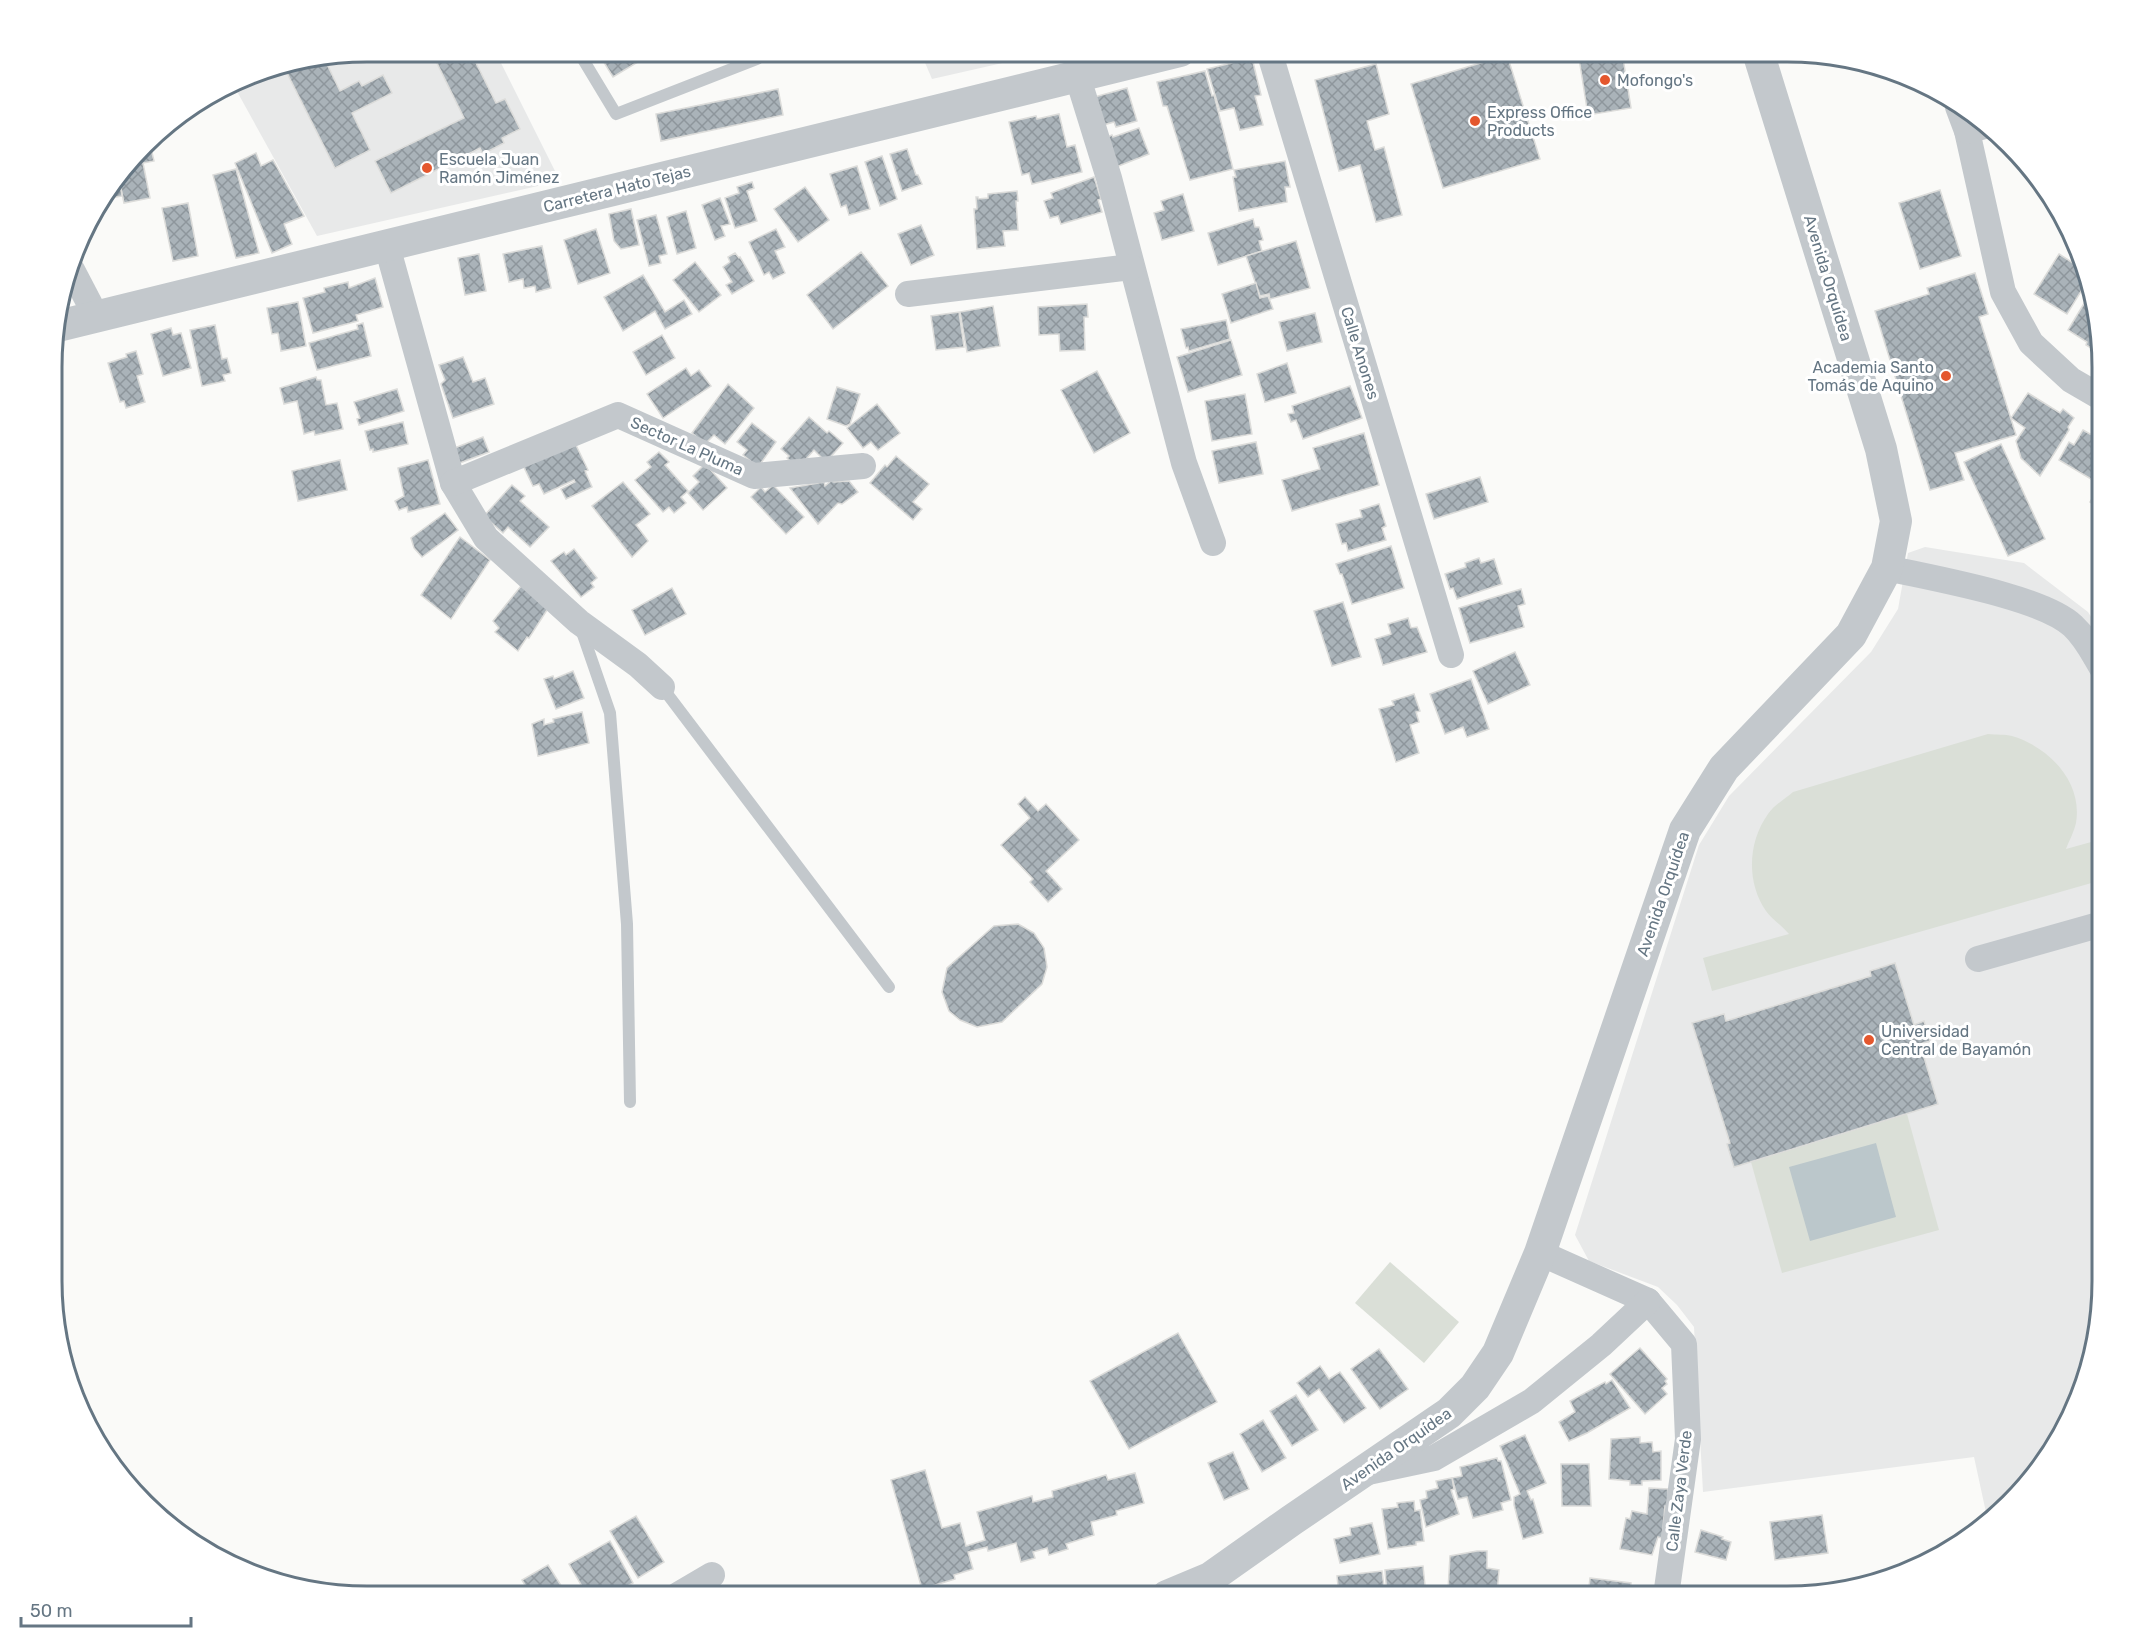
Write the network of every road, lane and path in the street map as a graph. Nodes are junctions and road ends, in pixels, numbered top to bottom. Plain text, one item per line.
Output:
1 (585, 62) edge
2 (749, 62) edge
3 (1133, 62) edge
4 (1272, 62) edge
5 (1761, 62) edge
6 (1077, 75) junction
7 (1978, 129) edge
8 (387, 246) junction
9 (1131, 267) junction
10 (75, 276) edge
11 (908, 294) dead end
12 (96, 316) junction
13 (64, 324) edge
14 (2092, 392) edge
15 (863, 466) dead end
16 (453, 483) junction
17 (1213, 543) dead end
18 (1887, 568) junction
19 (579, 622) junction
20 (2092, 650) edge
21 (1452, 655) dead end
22 (662, 687) joint
23 (2092, 927) edge
24 (1978, 959) dead end
25 (889, 987) dead end
26 (630, 1102) dead end
27 (1540, 1253) junction
28 (1648, 1301) junction
29 (1362, 1473) junction
30 (712, 1575) dead end
31 (694, 1586) edge
32 (1216, 1586) edge
33 (1667, 1586) edge

1 - 2 lane
3 - 6 street, Carretera Hato Tejas
4 - 21 street, Calle Anones
5 - 18 street, Avenida Orquídea
6 - 8 street, Carretera Hato Tejas
6 - 9 street
7 - 14 street
8 - 12 street, Carretera Hato Tejas
8 - 16 street
9 - 11 street
9 - 17 street
10 - 12 street
12 - 13 street, Carretera Hato Tejas
15 - 16 street, Sector La Pluma
16 - 19 street
18 - 20 street
18 - 27 street, Avenida Orquídea
19 - 22 street
19 - 26 lane
22 - 25 lane
23 - 24 street
27 - 28 street, Calle Zaya Verde
27 - 29 street, Avenida Orquídea
28 - 29 street
28 - 33 street, Calle Zaya Verde
29 - 32 street, Avenida Orquídea
30 - 31 street

